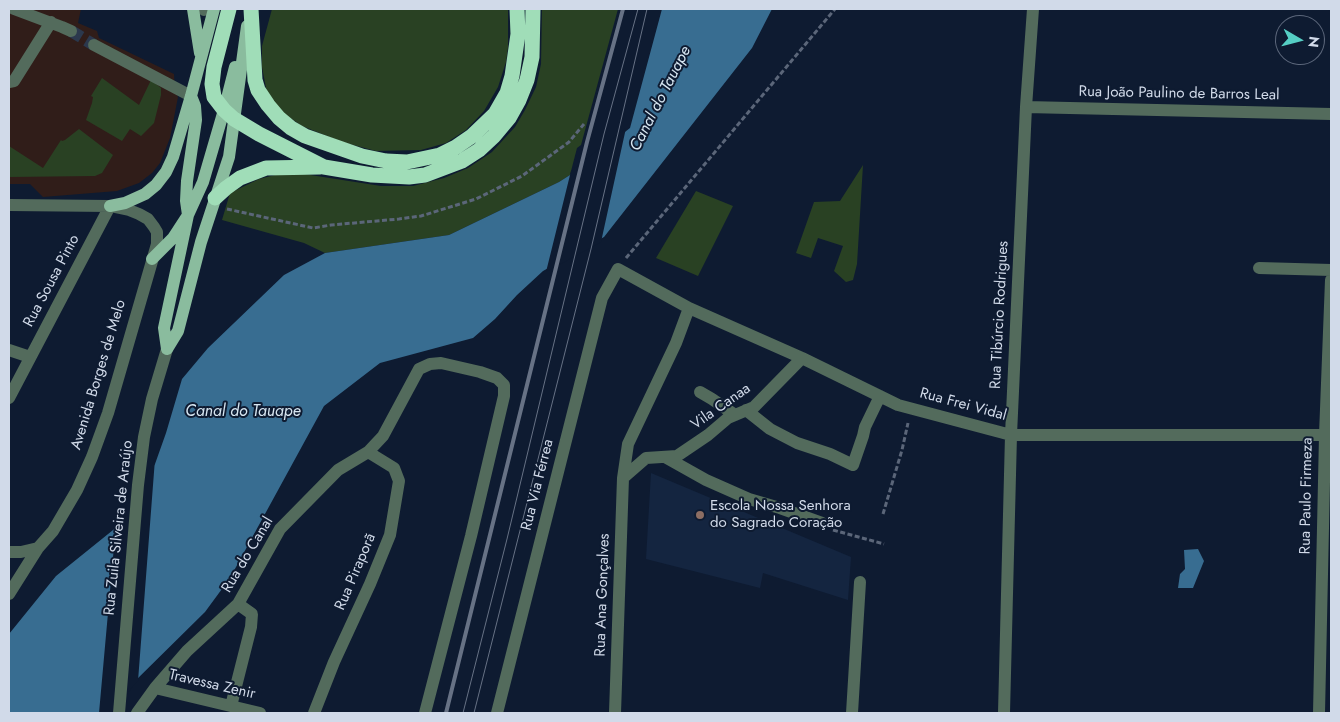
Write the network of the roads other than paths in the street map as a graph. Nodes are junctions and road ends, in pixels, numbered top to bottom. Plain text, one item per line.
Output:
1 (12, 9) edge
2 (193, 9) edge
3 (214, 9) edge
4 (229, 9) edge
5 (250, 9) edge
6 (517, 9) edge
7 (533, 9) edge
8 (1033, 9) edge
9 (9, 12) edge
10 (51, 22) junction
11 (71, 31) tunnel mouth
12 (94, 45) tunnel mouth
13 (201, 60) junction
14 (9, 82) edge
15 (191, 96) junction
16 (1026, 107) junction
17 (1331, 114) edge
18 (229, 115) junction
19 (324, 167) junction
20 (219, 203) junction
21 (9, 205) edge
22 (110, 206) junction
23 (188, 215) junction
24 (152, 259) junction
25 (618, 268) joint
26 (1259, 268) dead end
27 (1331, 270) edge
28 (1331, 280) edge
29 (689, 308) junction
30 (166, 349) junction
31 (9, 350) edge
32 (30, 357) junction
33 (802, 358) junction
34 (700, 392) dead end
35 (880, 396) junction
36 (9, 398) edge
37 (740, 413) junction
38 (1010, 435) junction
39 (1328, 435) edge
40 (368, 452) junction
41 (665, 457) junction
42 (623, 478) junction
43 (822, 523) road end
44 (38, 548) junction
45 (9, 552) edge
46 (860, 582) dead end
47 (9, 594) edge
48 (238, 604) junction
49 (155, 688) junction
50 (231, 706) junction
51 (119, 713) edge
52 (137, 713) edge
53 (260, 713) edge
54 (314, 713) edge
55 (424, 713) edge
56 (497, 713) edge
57 (615, 713) edge
58 (852, 713) edge
59 (1004, 713) edge
60 (1319, 713) edge

1 - 9 street
1 - 10 street
2 - 13 main road
3 - 13 main road
4 - 18 highway
5 - 6 highway
5 - 18 main road
7 - 19 highway
8 - 16 street, Rua Tibúrcio Rodrigues
10 - 11 street
10 - 14 street
12 - 15 street
13 - 15 main road
15 - 22 main road
15 - 23 main road
16 - 17 street, Rua João Paulino de Barros Leal
16 - 38 street, Rua Tibúrcio Rodrigues
18 - 19 highway
18 - 20 main road
18 - 23 main road, Avenida Borges de Melo
19 - 20 highway
20 - 30 main road
21 - 22 street, Avenida Borges de Melo
22 - 24 street, Avenida Borges de Melo
22 - 32 street, Rua Sousa Pinto
23 - 24 main road, Avenida Borges de Melo
23 - 30 main road
24 - 44 street, Avenida Borges de Melo
25 - 29 street, Rua Frei Vidal
25 - 56 street, Rua Via Férrea
26 - 27 street
28 - 39 street, Rua Paulo Firmeza
29 - 33 street, Rua Frei Vidal
29 - 42 street, Rua Ana Gonçalves
30 - 51 street, Rua Zuila Silveira de Araújo
31 - 32 street
32 - 36 street, Rua Sousa Pinto
33 - 35 street, Rua Frei Vidal
33 - 37 street, Vila Canaa
34 - 37 street
35 - 37 street
35 - 38 street, Rua Frei Vidal
37 - 41 street, Vila Canaa
38 - 39 street, Rua Frei Vidal
38 - 59 street, Rua Tibúrcio Rodrigues
39 - 60 street, Rua Paulo Firmeza
40 - 48 street, Rua do Canal
40 - 54 street, Rua Piraporã
40 - 55 street, Rua do Canal
41 - 42 street, Vila Canaa
41 - 43 street
42 - 57 street, Rua Ana Gonçalves
44 - 45 street
44 - 47 street
46 - 58 street
48 - 49 street, Rua do Canal
48 - 50 street
49 - 50 street, Travessa Zenir
49 - 52 street, Rua do Canal
50 - 53 street, Travessa Zenir

